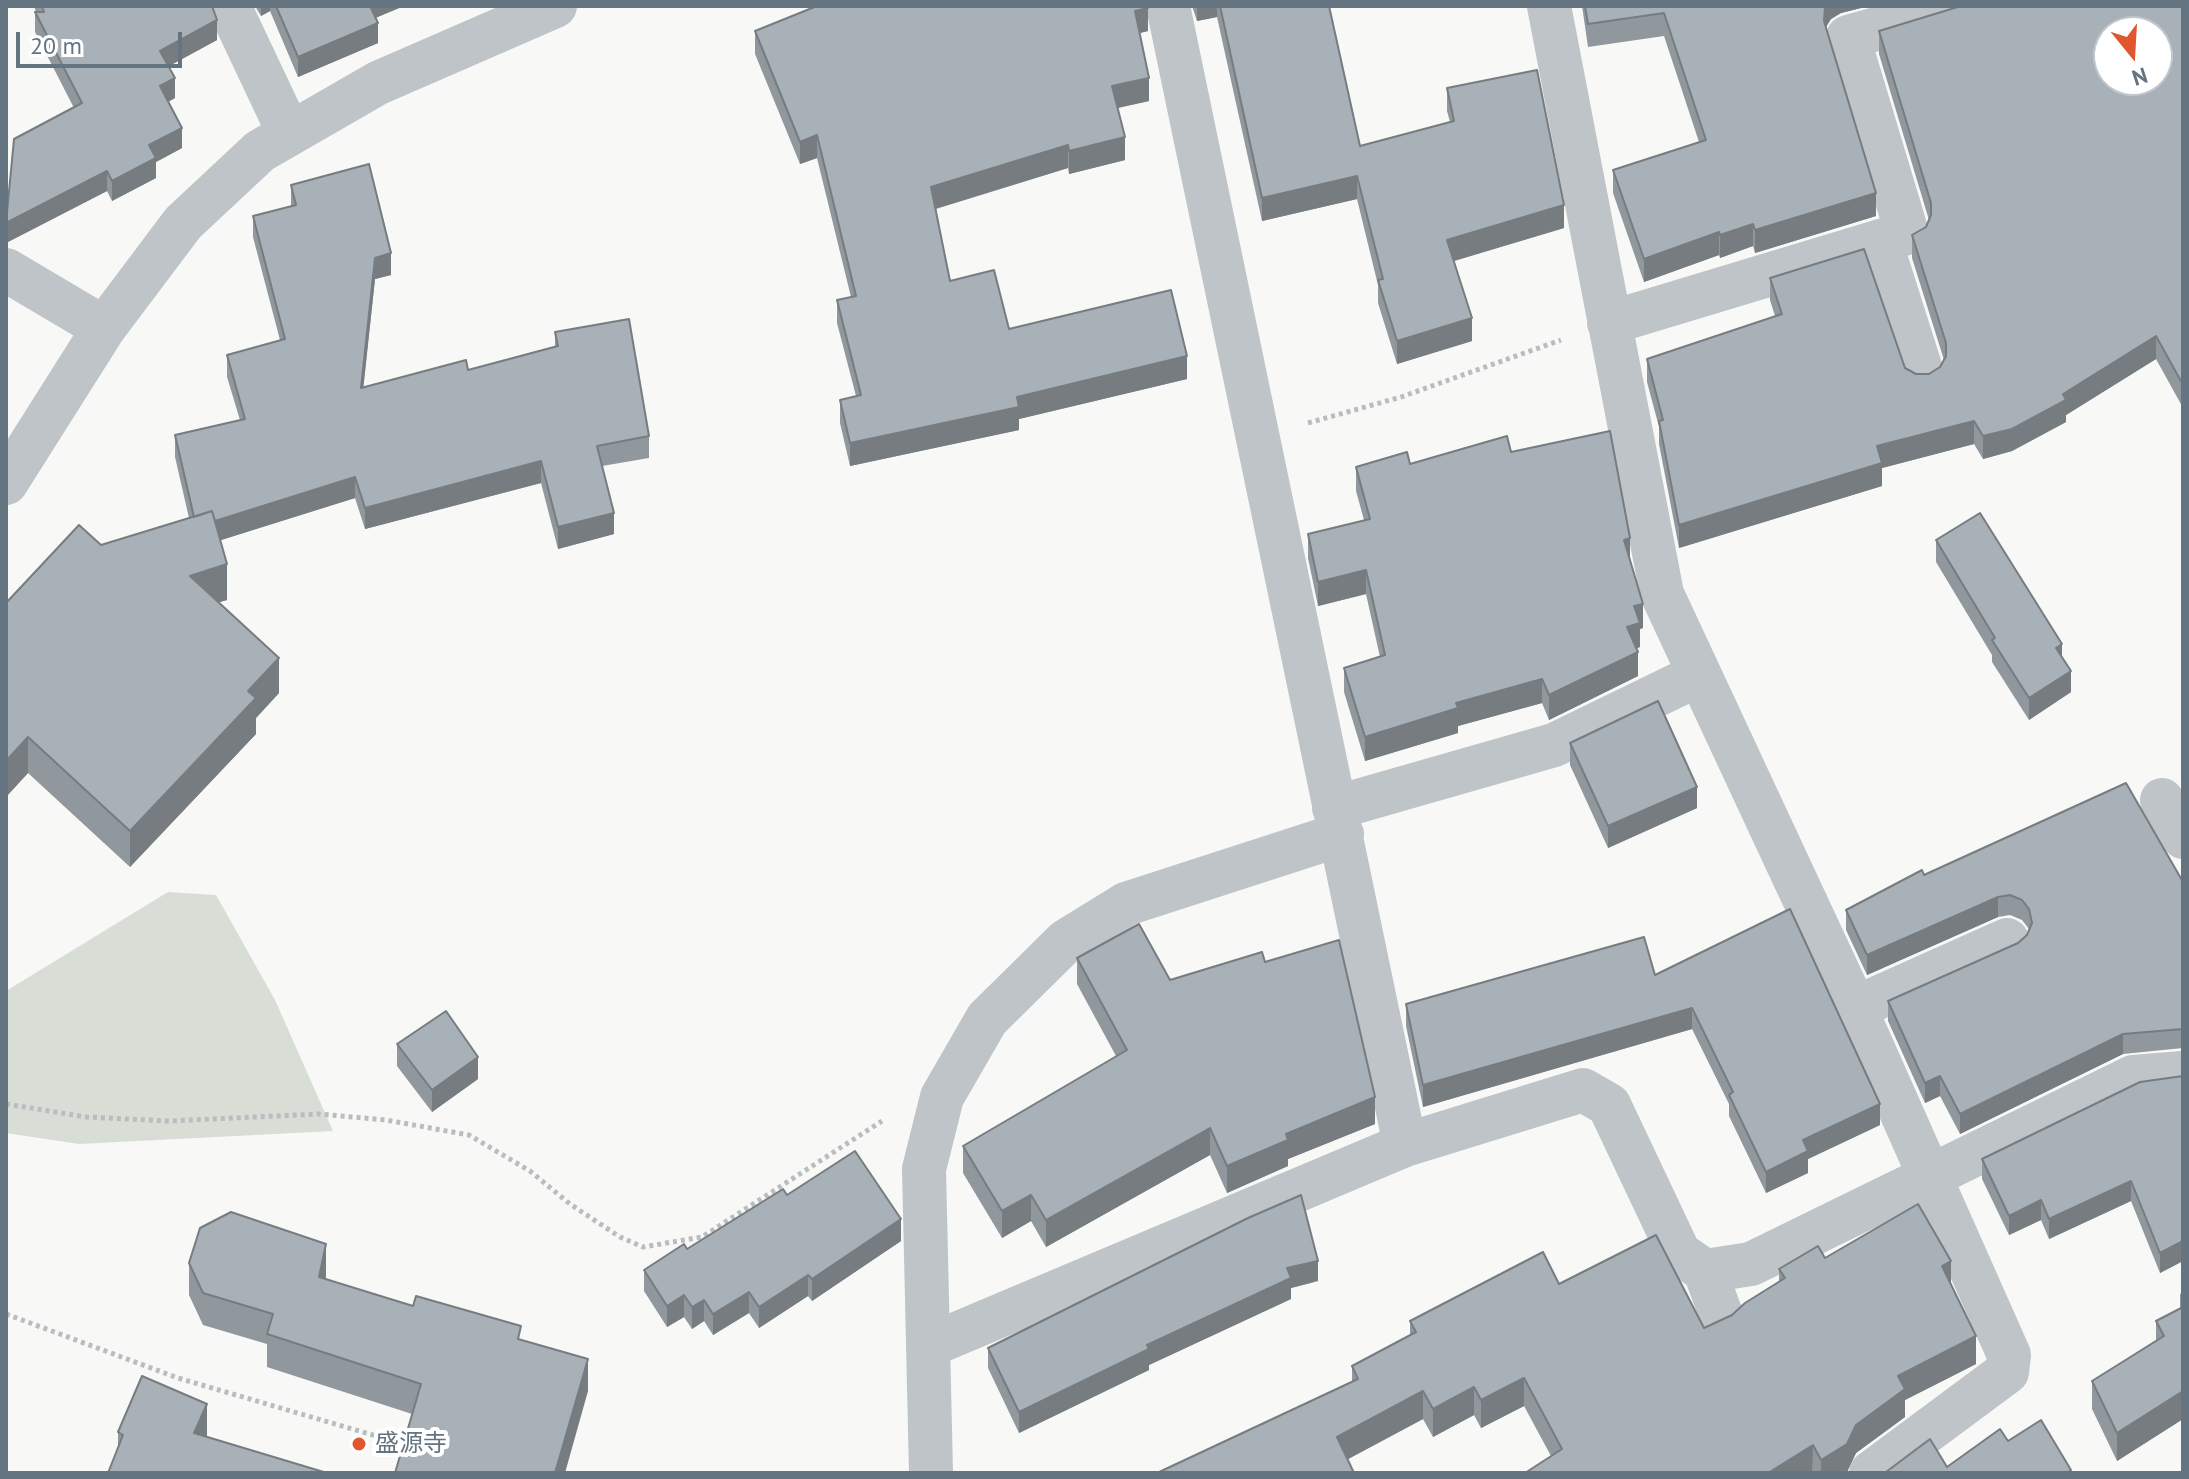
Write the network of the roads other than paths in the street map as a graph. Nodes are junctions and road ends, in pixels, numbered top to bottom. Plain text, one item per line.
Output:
1 (229, 6) edge
2 (555, 6) edge
3 (1168, 6) edge
4 (1549, 6) edge
5 (1959, 6) edge
6 (502, 16) edge
7 (289, 133) junction
8 (1880, 241) junction
9 (6, 270) edge
10 (1609, 323) junction
11 (104, 328) junction
12 (1922, 373) edge
13 (6, 483) edge
14 (1698, 675) junction
15 (1338, 821) junction
16 (2007, 940) dead end
17 (1855, 1008) junction
18 (2183, 1073) edge
19 (1405, 1145) junction
20 (1930, 1174) junction
21 (1705, 1271) junction
22 (1723, 1320) edge
23 (928, 1346) junction
24 (931, 1473) edge
25 (1871, 1473) edge

1 - 7 street
2 - 6 street
3 - 15 street
4 - 10 street
5 - 8 street
6 - 7 street
7 - 11 street
8 - 10 street
8 - 12 street
9 - 11 street
10 - 14 street
11 - 13 street
14 - 15 street
14 - 17 street
15 - 19 street
15 - 23 street
16 - 17 street
17 - 20 street
18 - 20 street
19 - 21 street
19 - 23 street
20 - 21 street
20 - 25 street
21 - 22 street
23 - 24 street

